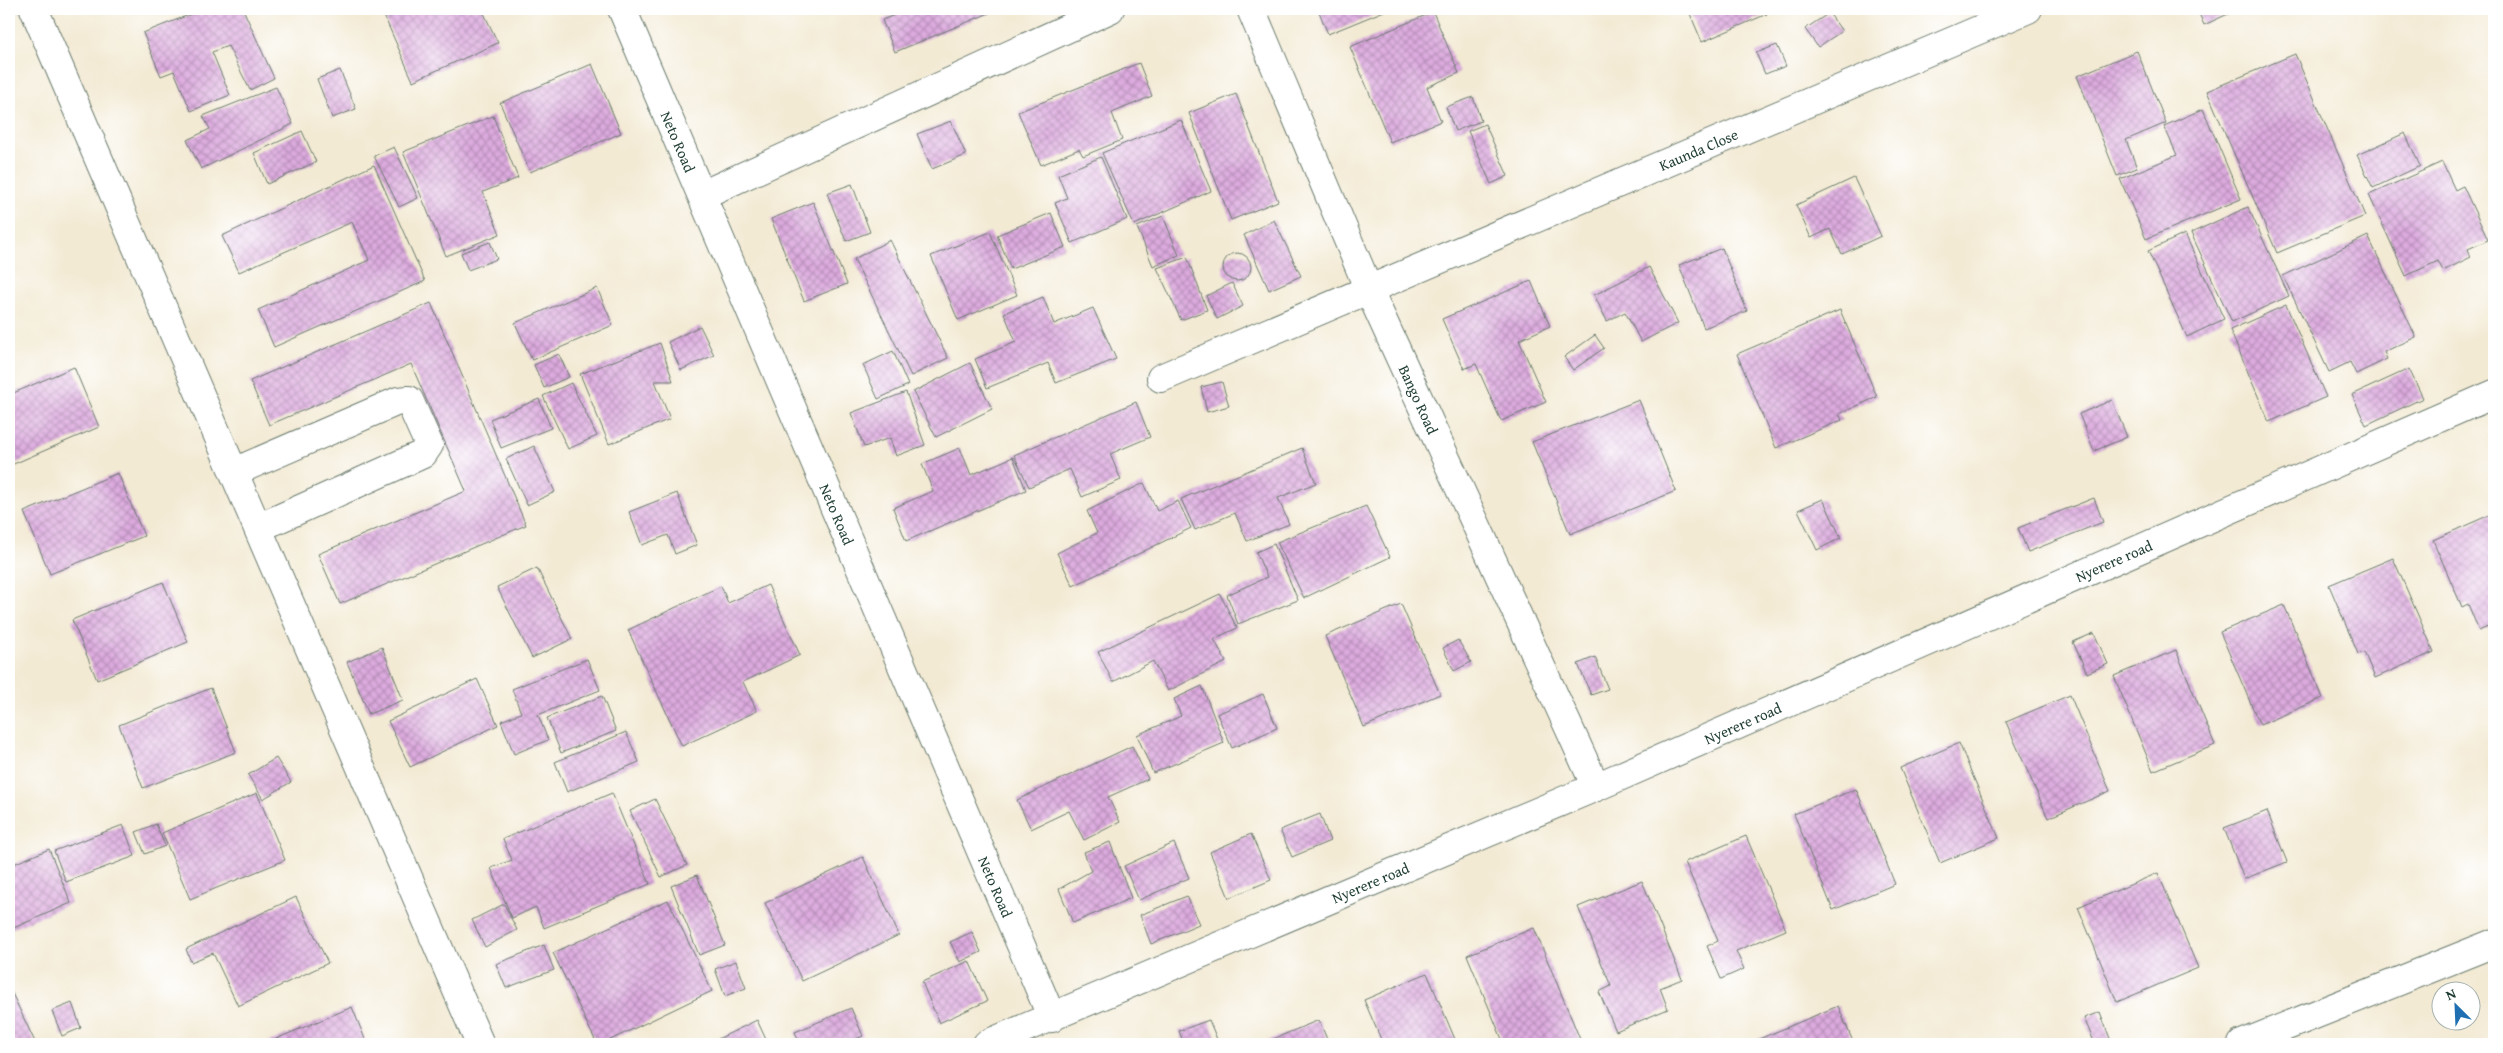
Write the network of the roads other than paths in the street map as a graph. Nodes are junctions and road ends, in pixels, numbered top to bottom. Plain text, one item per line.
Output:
1 (34, 9) edge
2 (622, 9) edge
3 (1110, 9) edge
4 (1251, 9) edge
5 (2028, 9) edge
6 (702, 195) junction
7 (1369, 290) junction
8 (1161, 378) dead end
9 (2494, 394) edge
10 (234, 472) junction
11 (258, 528) junction
12 (1596, 786) junction
13 (2494, 943) edge
14 (1052, 1018) junction
15 (480, 1044) edge
16 (987, 1044) edge
17 (2242, 1044) edge

1 - 10 street
2 - 6 street, Neto Road
3 - 6 street
4 - 7 street, Bango Road
5 - 7 street, Kaunda Close
6 - 14 street, Neto Road
7 - 8 street, Kaunda Close
7 - 12 street, Bango Road
9 - 12 street, Nyerere road
10 - 11 street
10 - 11 street
11 - 15 street
12 - 14 street, Nyerere road
13 - 17 street
14 - 16 street, Nyerere road

